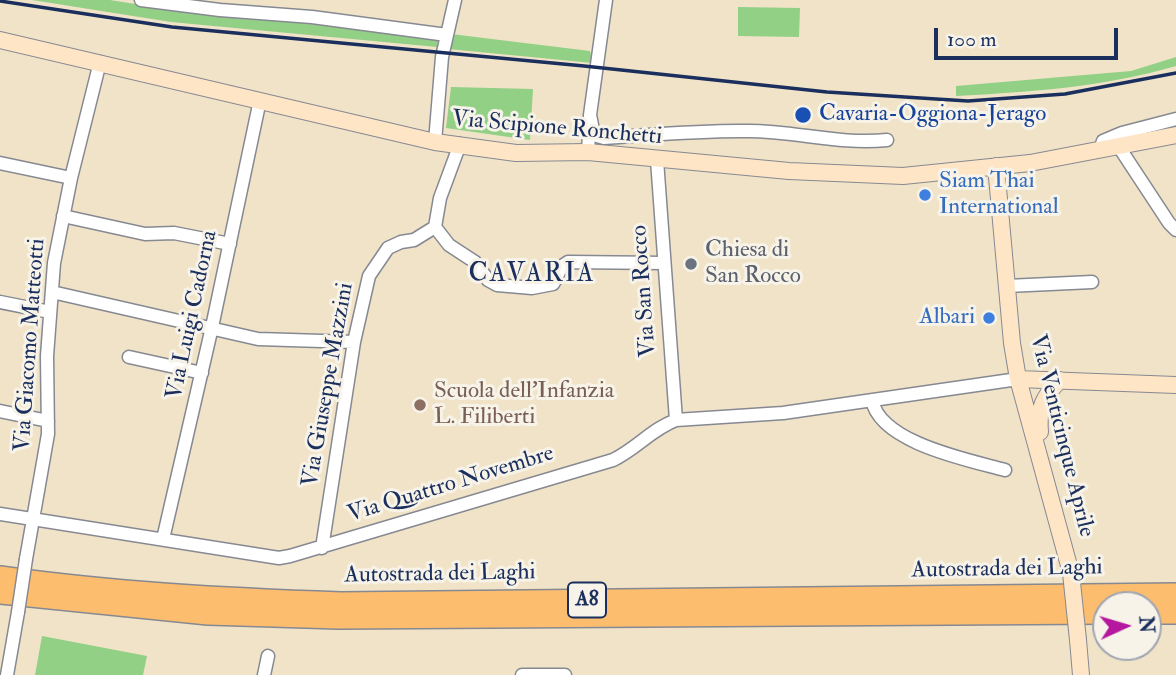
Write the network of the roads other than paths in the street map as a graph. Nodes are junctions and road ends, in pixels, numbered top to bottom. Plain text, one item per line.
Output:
1 (141, 0) edge
2 (455, 0) edge
3 (606, 0) edge
4 (447, 35) junction
5 (0, 40) edge
6 (100, 62) junction
7 (260, 100) junction
8 (590, 115) junction
9 (1176, 119) edge
10 (1176, 135) edge
11 (887, 140) dead end
12 (435, 142) junction
13 (460, 144) junction
14 (1119, 147) junction
15 (1100, 150) junction
16 (588, 152) junction
17 (657, 160) junction
18 (0, 163) edge
19 (996, 166) junction
20 (71, 178) junction
21 (63, 216) junction
22 (435, 227) junction
23 (1176, 230) edge
24 (230, 244) junction
25 (664, 263) junction
26 (1092, 282) dead end
27 (1007, 286) junction
28 (52, 292) junction
29 (0, 302) edge
30 (51, 312) junction
31 (212, 327) junction
32 (354, 342) junction
33 (129, 357) dead end
34 (202, 373) junction
35 (1018, 379) junction
36 (1060, 380) junction
37 (1176, 385) edge
38 (872, 400) junction
39 (0, 411) edge
40 (676, 419) junction
41 (48, 421) junction
42 (1044, 469) junction
43 (1005, 470) dead end
44 (0, 514) edge
45 (33, 520) junction
46 (163, 539) junction
47 (322, 548) junction
48 (0, 576) edge
49 (0, 593) edge
50 (1176, 594) edge
51 (1092, 613) edge
52 (268, 656) dead end
53 (7, 675) edge
54 (264, 675) edge
55 (522, 675) edge
56 (565, 675) edge
57 (1081, 675) edge

1 - 4 street
2 - 4 street
3 - 8 street
4 - 12 street
5 - 6 main road, Via Scipione Ronchetti
6 - 7 main road, Via Scipione Ronchetti
6 - 20 street, Via Giacomo Matteotti
7 - 12 main road, Via Scipione Ronchetti
7 - 24 street, Via Luigi Cadorna
8 - 11 street
8 - 16 street
9 - 15 street
10 - 14 main road, Via Scipione Ronchetti
12 - 13 main road, Via Scipione Ronchetti
13 - 16 main road, Via Scipione Ronchetti
13 - 22 street
14 - 15 main road, Via Scipione Ronchetti
14 - 23 street
15 - 19 main road, Via Scipione Ronchetti
16 - 17 main road, Via Scipione Ronchetti
17 - 19 main road, Via Scipione Ronchetti
17 - 25 street, Via San Rocco
18 - 20 street
19 - 27 main road, Via Venticinque Aprile
20 - 21 street, Via Giacomo Matteotti
21 - 24 street
21 - 28 street, Via Giacomo Matteotti
22 - 25 street
22 - 32 street, Via Giuseppe Mazzini
24 - 31 street, Via Luigi Cadorna
25 - 40 street, Via San Rocco
26 - 27 street
27 - 35 main road, Via Venticinque Aprile
28 - 30 street, Via Giacomo Matteotti
28 - 31 street
29 - 30 street
30 - 41 street, Via Giacomo Matteotti
31 - 32 street
31 - 34 street, Via Luigi Cadorna
32 - 47 street, Via Giuseppe Mazzini
33 - 34 street
34 - 46 street, Via Luigi Cadorna
35 - 36 main road, Via Quattro Novembre
35 - 38 street, Via Quattro Novembre
35 - 42 main road, Via Venticinque Aprile
36 - 37 main road, Via Quattro Novembre
36 - 42 main road
38 - 40 street, Via Quattro Novembre
38 - 43 street
39 - 41 street
40 - 47 street, Via Quattro Novembre
41 - 45 street, Via Giacomo Matteotti
42 - 57 main road, Via Venticinque Aprile, bridge
44 - 45 street, Via Quattro Novembre
45 - 46 street, Via Quattro Novembre
45 - 53 street, Via Giacomo Matteotti, bridge
46 - 47 street, Via Quattro Novembre
48 - 50 highway, Autostrada dei Laghi / A8
49 - 51 highway, Autostrada dei Laghi / A8
52 - 54 street
55 - 56 street

